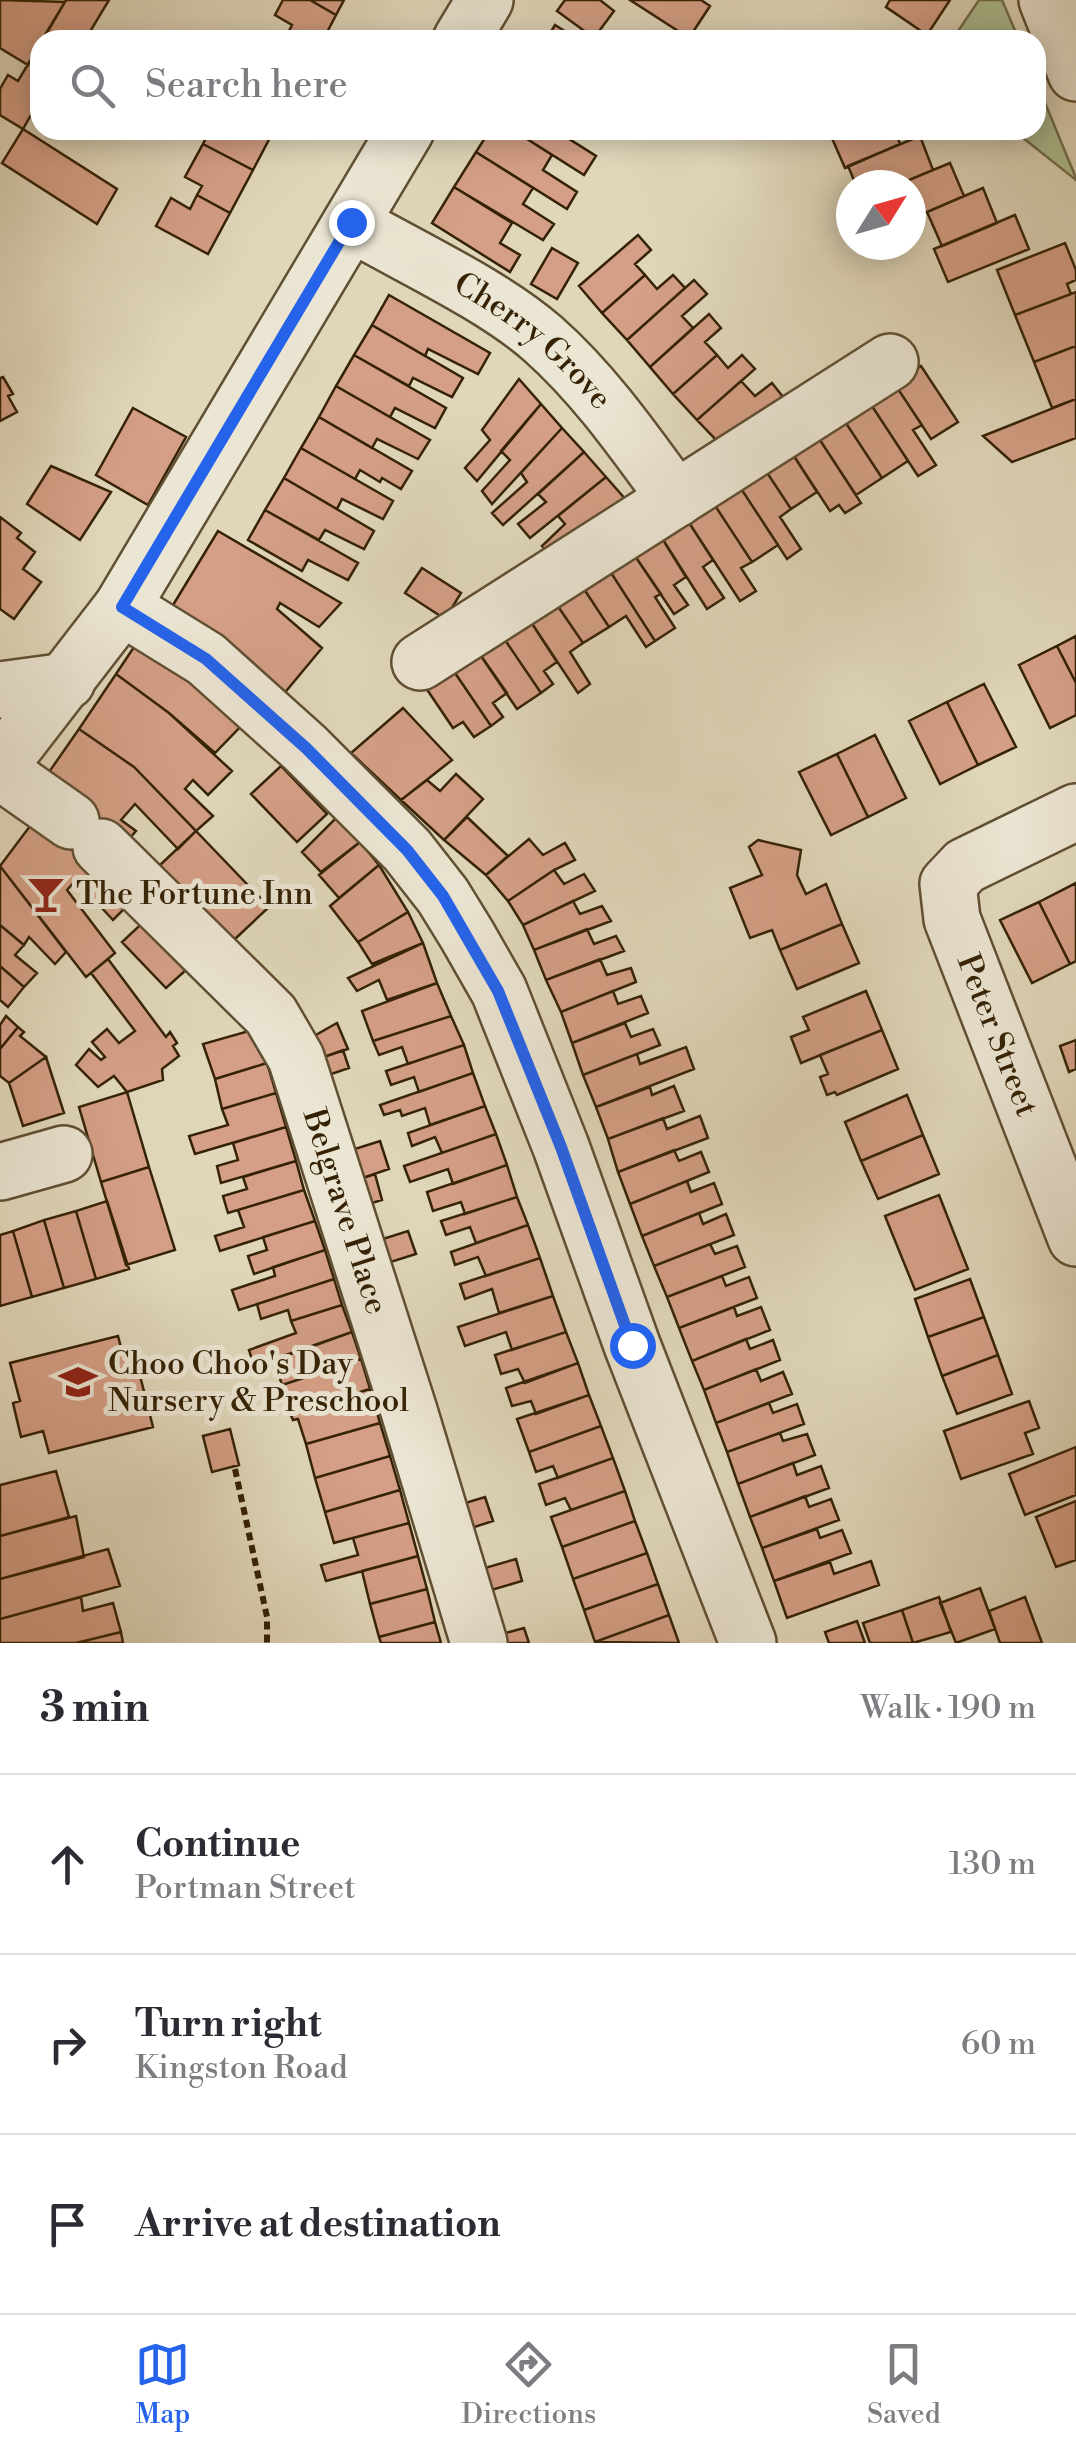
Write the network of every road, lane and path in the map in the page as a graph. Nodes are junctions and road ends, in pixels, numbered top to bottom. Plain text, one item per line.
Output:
1 (484, 0) edge
2 (1048, 0) edge
3 (466, 30) edge
4 (1076, 72) edge
5 (400, 140) edge
6 (351, 222) junction
7 (890, 362) dead end
8 (676, 500) junction
9 (122, 607) junction
10 (420, 662) dead end
11 (67, 680) junction
12 (0, 690) edge
13 (0, 768) edge
14 (1076, 812) edge
15 (1076, 1238) edge
16 (234, 1469) dead end
17 (745, 1642) edge
18 (267, 1643) edge
19 (479, 1643) edge

1 - 3 street
2 - 4 street
5 - 6 street
6 - 8 street, Cherry Grove
6 - 9 street
7 - 8 street
8 - 10 street
9 - 11 street
9 - 17 street
11 - 12 street
11 - 13 street
13 - 19 street, Belgrave Place
14 - 15 street, Peter Street
16 - 18 path

